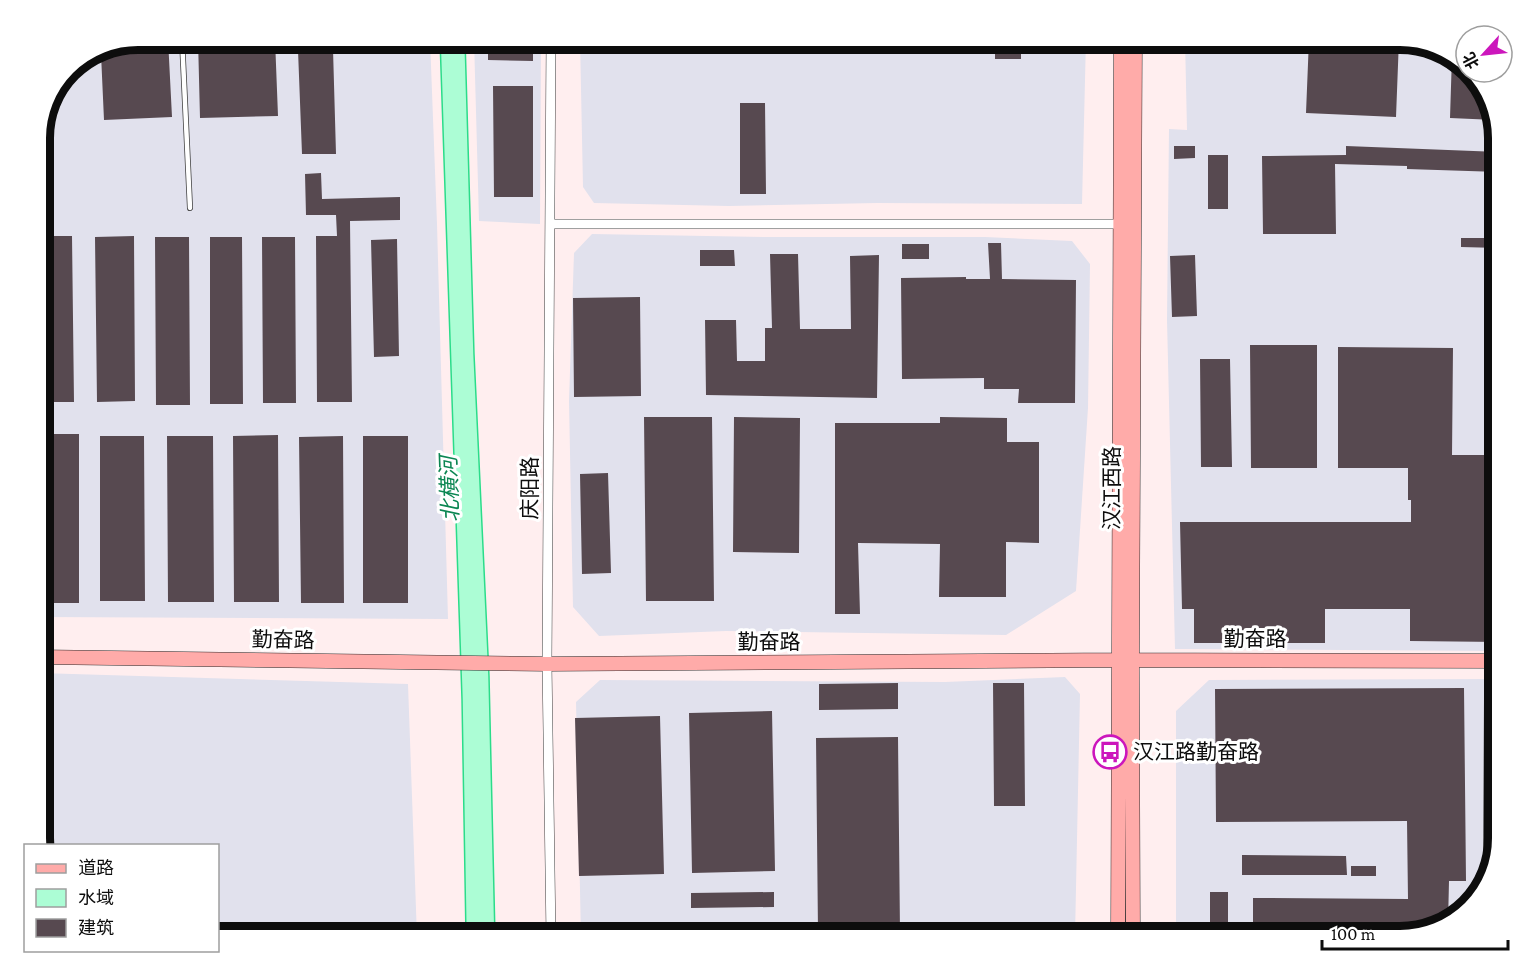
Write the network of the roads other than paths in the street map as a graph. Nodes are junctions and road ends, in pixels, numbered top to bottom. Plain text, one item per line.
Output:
1 (183, 50) edge
2 (551, 50) edge
3 (1121, 50) edge
4 (1134, 50) edge
5 (190, 208) dead end
6 (550, 224) junction
7 (1126, 224) junction
8 (50, 657) edge
9 (1125, 660) junction
10 (1488, 661) edge
11 (547, 664) junction
12 (1488, 697) edge
13 (1488, 779) edge
14 (551, 926) edge
15 (1118, 926) edge
16 (1133, 926) edge

1 - 5 lane
2 - 6 street, 庆阳路
3 - 7 street, 汉江西路
4 - 7 street, 汉江西路
6 - 7 street
6 - 11 street, 庆阳路
7 - 9 street, 汉江西路
8 - 11 street, 勤奋路
9 - 10 street, 勤奋路
9 - 11 street, 勤奋路
9 - 15 street, 汉江西路
9 - 16 street, 汉江西路
11 - 14 street, 庆阳路
12 - 13 lane

